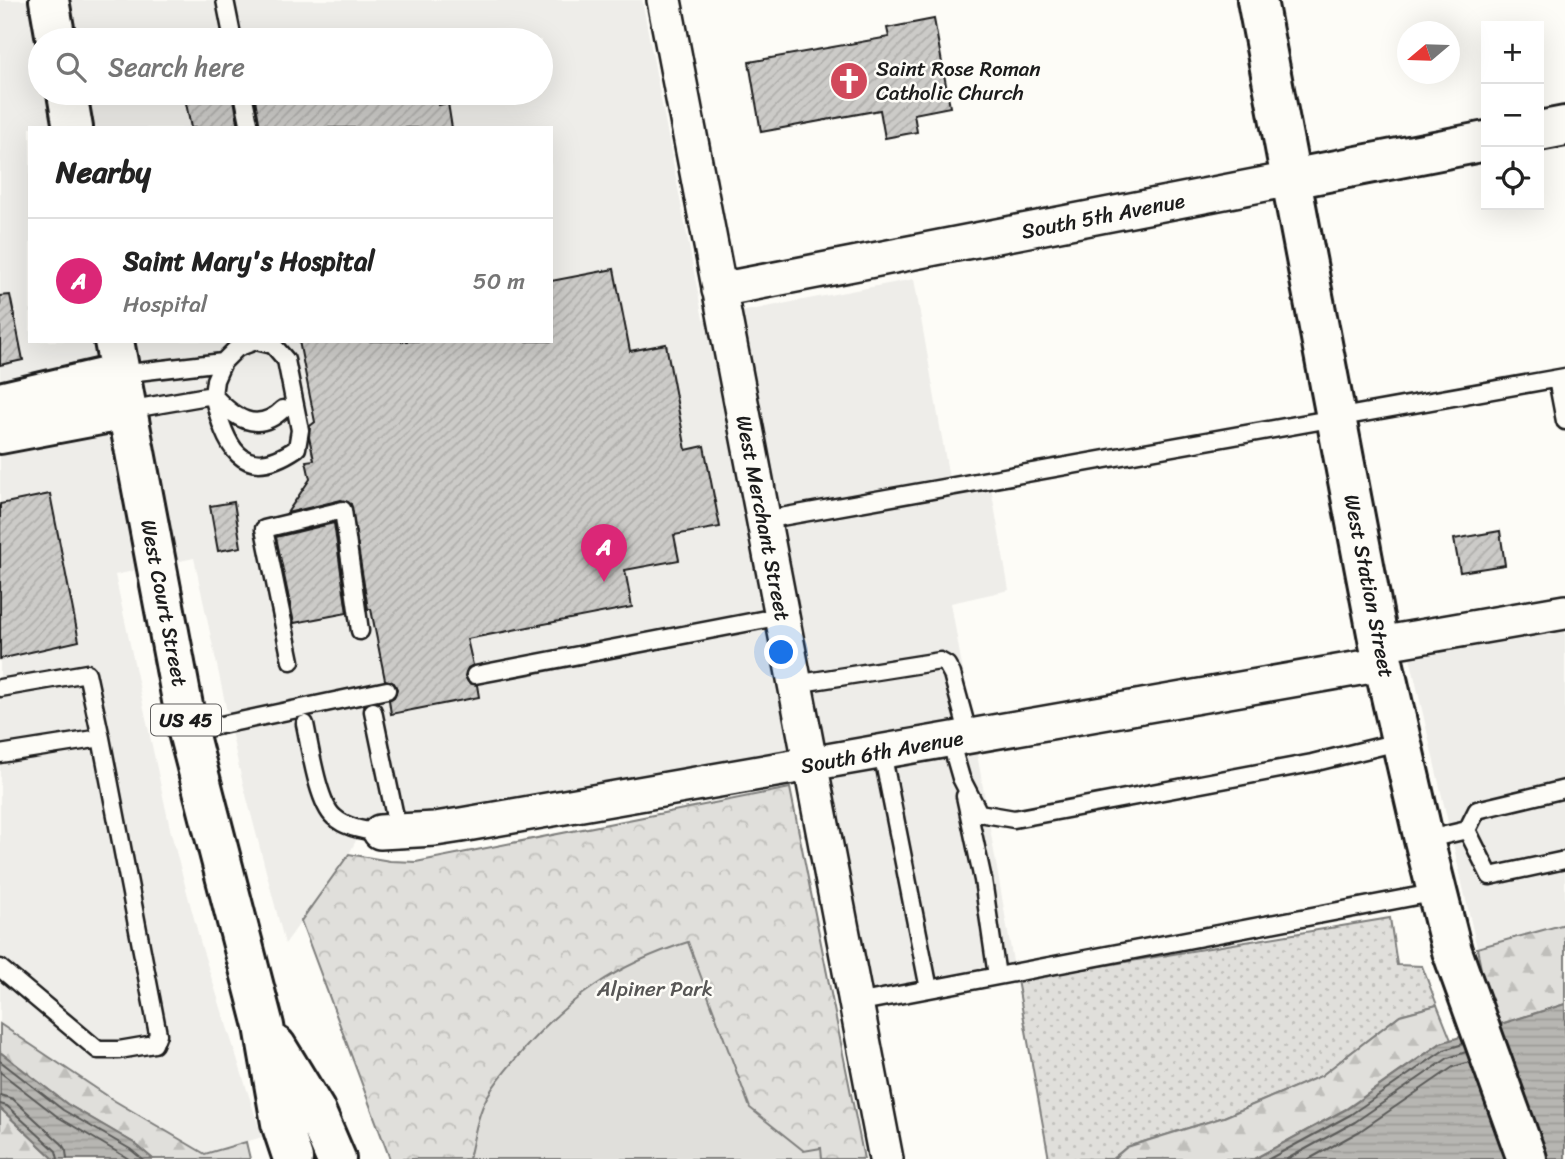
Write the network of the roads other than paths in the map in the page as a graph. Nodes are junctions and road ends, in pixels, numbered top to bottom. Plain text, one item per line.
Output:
1 (49, 0) edge
2 (225, 0) edge
3 (664, 0) edge
4 (1257, 0) edge
5 (55, 28) edge
6 (231, 28) edge
7 (68, 105) edge
8 (245, 105) edge
9 (73, 126) edge
10 (250, 126) edge
11 (1565, 126) edge
12 (1544, 130) edge
13 (1481, 142) edge
14 (1291, 180) junction
15 (719, 290) junction
16 (251, 343) edge
17 (264, 343) edge
18 (223, 362) junction
19 (121, 375) edge
20 (1561, 378) edge
21 (213, 395) junction
22 (0, 402) edge
23 (283, 409) dead end
24 (1336, 419) junction
25 (1565, 421) edge
26 (0, 434) edge
27 (764, 520) junction
28 (1565, 612) edge
29 (782, 616) junction
30 (360, 631) dead end
31 (1381, 654) junction
32 (291, 661) dead end
33 (475, 675) dead end
34 (795, 684) junction
35 (0, 688) edge
36 (387, 690) dead end
37 (373, 711) dead end
38 (305, 724) dead end
39 (188, 732) junction
40 (101, 738) junction
41 (960, 738) junction
42 (1402, 741) junction
43 (882, 752) junction
44 (0, 754) edge
45 (810, 764) junction
46 (961, 778) junction
47 (1565, 789) edge
48 (1467, 830) junction
49 (389, 832) junction
50 (1424, 840) junction
51 (1565, 860) edge
52 (1438, 892) junction
53 (0, 968) edge
54 (997, 976) junction
55 (929, 989) junction
56 (856, 1003) junction
57 (264, 1026) junction
58 (293, 1159) edge
59 (336, 1159) edge
60 (886, 1159) edge
61 (1527, 1159) edge

1 - 5 main road
2 - 6 lane
3 - 15 street, West Merchant Street
4 - 14 main road, West Station Street
7 - 9 main road
8 - 10 lane
11 - 12 main road
13 - 14 main road, South 5th Avenue
14 - 15 street, South 5th Avenue
14 - 24 main road, West Station Street
15 - 27 street, West Merchant Street
16 - 18 lane
17 - 21 lane
18 - 19 lane
18 - 21 lane
19 - 21 lane
19 - 22 main road
19 - 26 main road
19 - 39 main road, West Court Street / US 45
20 - 24 lane
20 - 25 lane
21 - 23 lane
24 - 27 lane
24 - 31 main road, West Station Street
27 - 29 street, West Merchant Street
28 - 31 street, South 6th Avenue
29 - 33 lane
29 - 34 street, West Merchant Street
30 - 32 lane
31 - 41 street, South 6th Avenue
31 - 42 main road, West Station Street
34 - 41 lane
34 - 45 street, West Merchant Street
35 - 40 lane
36 - 39 lane
37 - 49 lane
38 - 49 lane
39 - 57 main road, West Court Street / US 45
40 - 44 lane
40 - 53 lane
41 - 43 street, South 6th Avenue
41 - 46 lane
42 - 46 lane
42 - 50 main road, West Station Street
43 - 45 street, South 6th Avenue
43 - 55 lane
45 - 49 street, South 6th Avenue
45 - 56 street, West Merchant Street
46 - 54 lane
47 - 48 lane
48 - 50 lane
48 - 51 lane
50 - 52 main road, West Station Street
52 - 54 lane
52 - 61 main road, West Station Street
54 - 55 lane
55 - 56 lane
56 - 60 street, West Merchant Street
57 - 58 main road, West Court Street / US 45
57 - 59 main road, West Court Street / US 45

